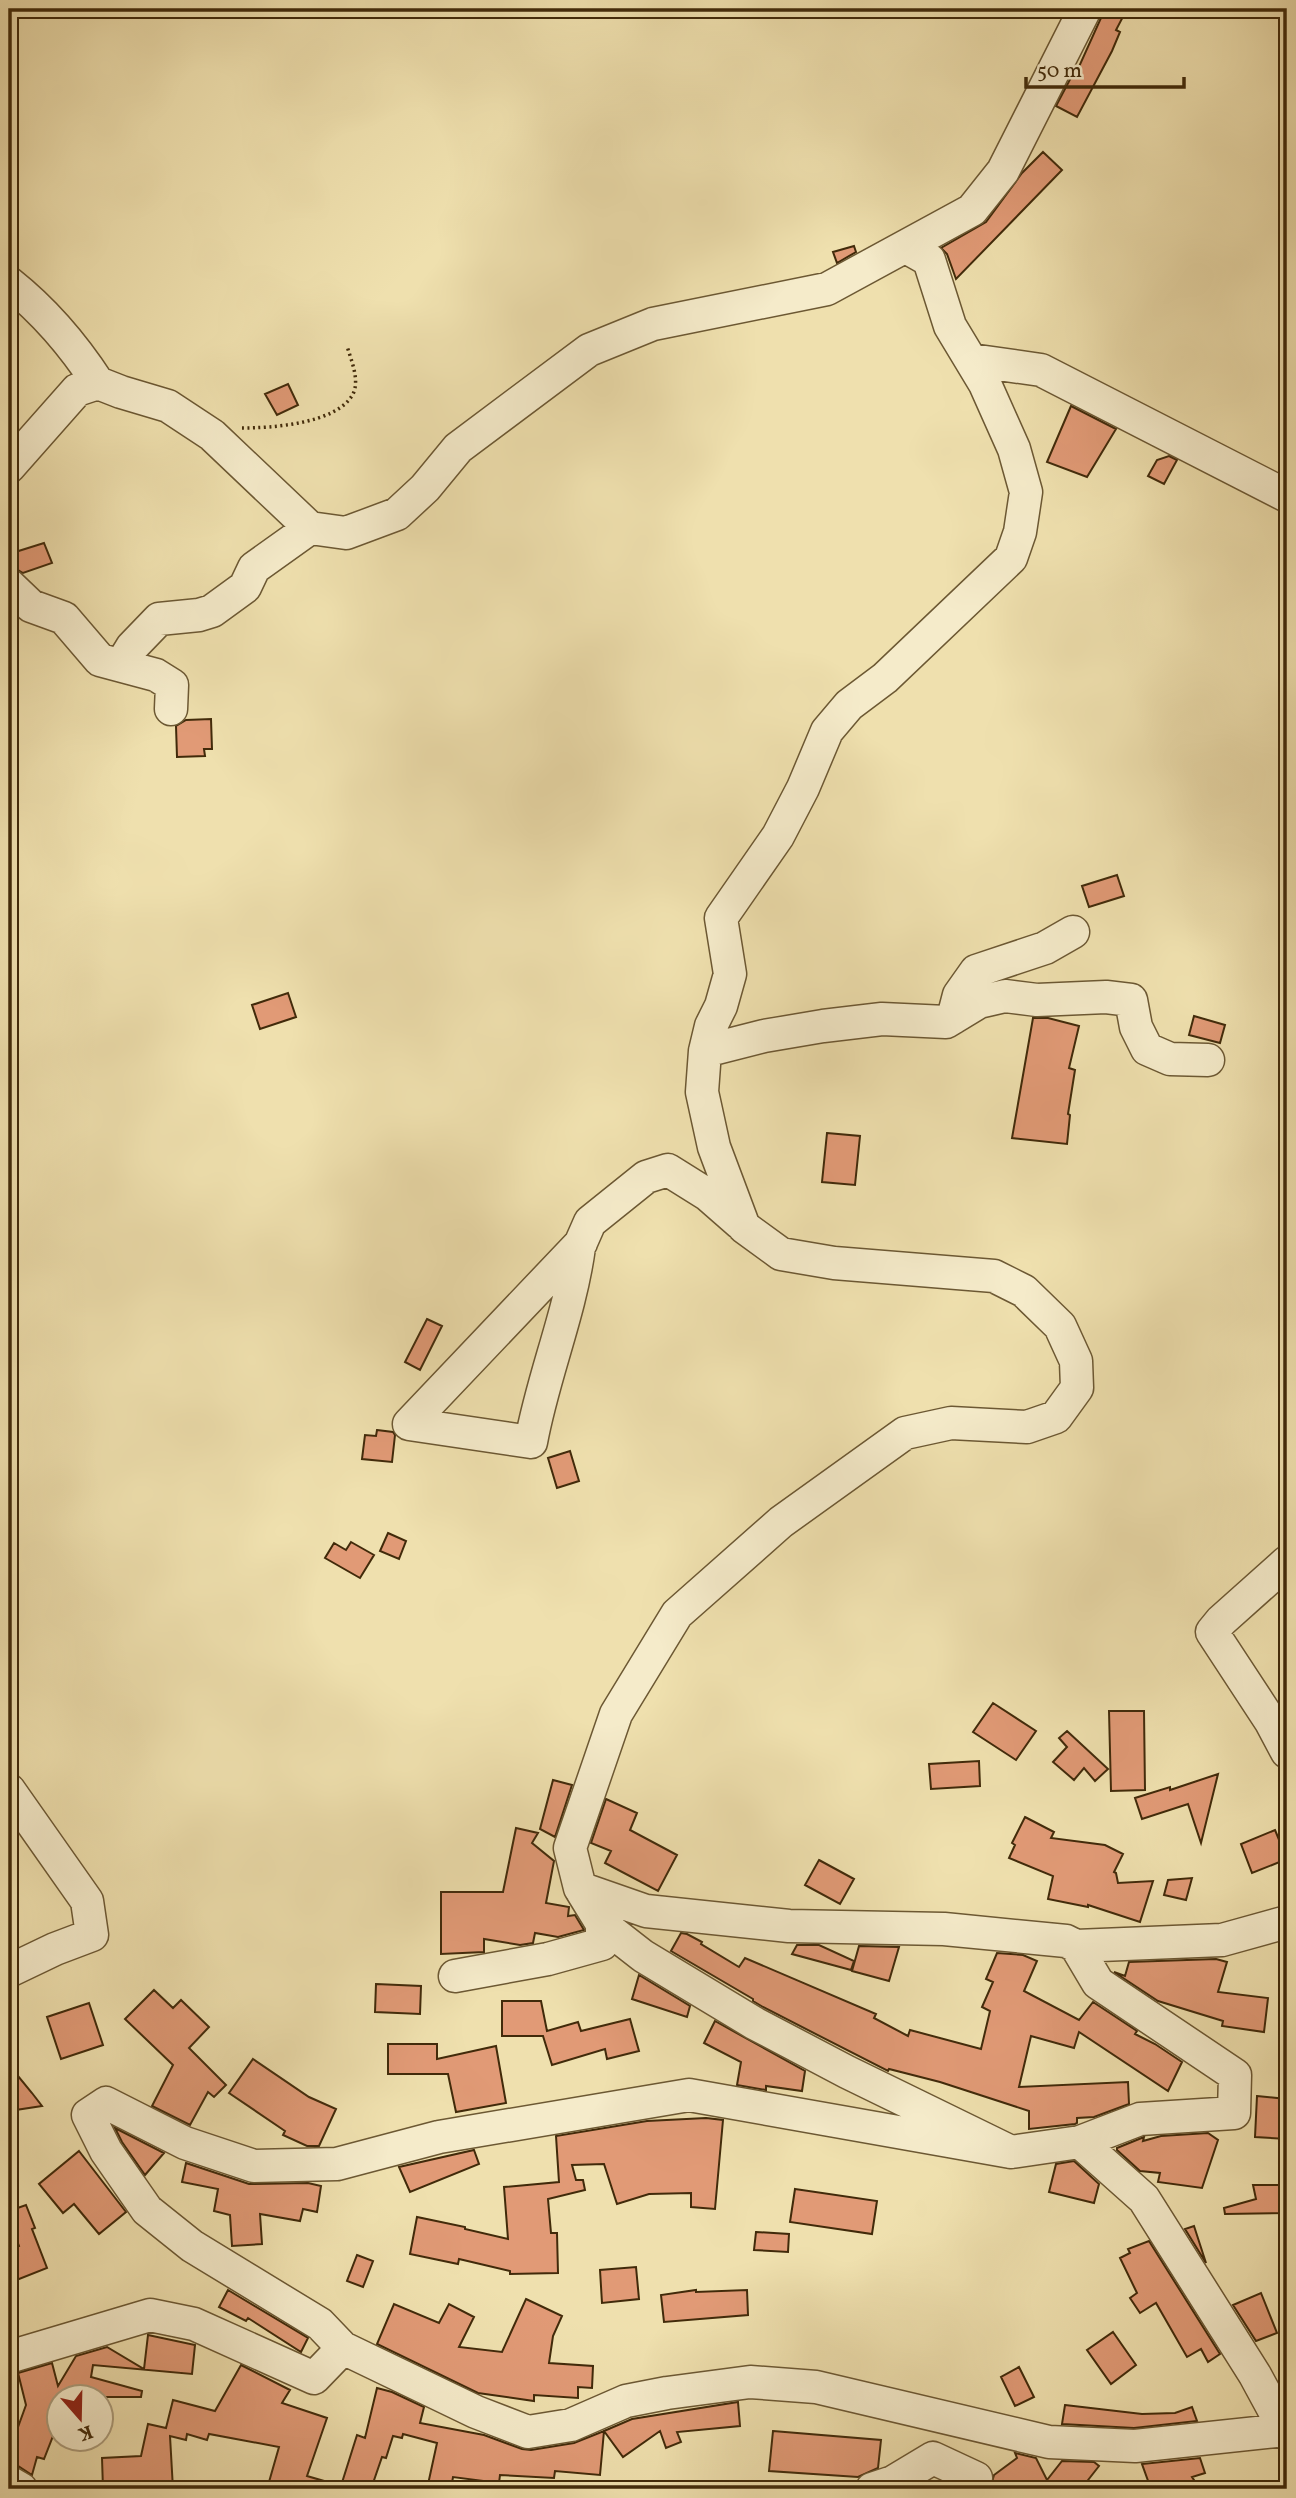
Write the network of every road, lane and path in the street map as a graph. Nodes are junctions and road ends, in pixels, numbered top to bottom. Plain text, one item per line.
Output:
1 (1085, 9) edge
2 (906, 247) junction
3 (9, 283) edge
4 (347, 346) dead end
5 (971, 360) junction
6 (98, 383) junction
7 (212, 435) junction
8 (9, 467) edge
9 (1287, 496) edge
10 (310, 528) junction
11 (9, 585) edge
12 (121, 665) junction
13 (171, 709) dead end
14 (1073, 932) dead end
15 (953, 1018) junction
16 (705, 1051) junction
17 (1208, 1060) dead end
18 (744, 1227) junction
19 (581, 1243) junction
20 (1287, 1562) edge
21 (1279, 1713) edge
22 (1287, 1752) edge
23 (9, 1790) edge
24 (580, 1888) junction
25 (1287, 1922) edge
26 (602, 1924) junction
27 (1076, 1946) junction
28 (9, 1971) edge
29 (455, 1976) dead end
30 (1080, 2142) junction
31 (1010, 2152) junction
32 (343, 2348) junction
33 (9, 2357) edge
34 (1286, 2432) edge
35 (976, 2478) dead end
36 (9, 2482) edge
37 (22, 2489) edge
38 (872, 2489) edge

1 - 2 street
2 - 5 street
2 - 10 street
3 - 6 street
4 - 7 path
5 - 9 street
5 - 16 street
6 - 7 street
6 - 8 street
7 - 10 street
10 - 12 street
11 - 12 street
12 - 13 street
14 - 15 street
15 - 16 street
15 - 17 street
16 - 18 street
18 - 19 street
18 - 24 street
19 - 19 street
20 - 21 street
21 - 22 street
23 - 28 street
24 - 26 street
24 - 27 street
25 - 27 street
26 - 29 street
26 - 31 street
27 - 30 street
30 - 31 street
30 - 34 street
31 - 32 street
32 - 33 street
32 - 34 street
35 - 38 street
36 - 37 street

